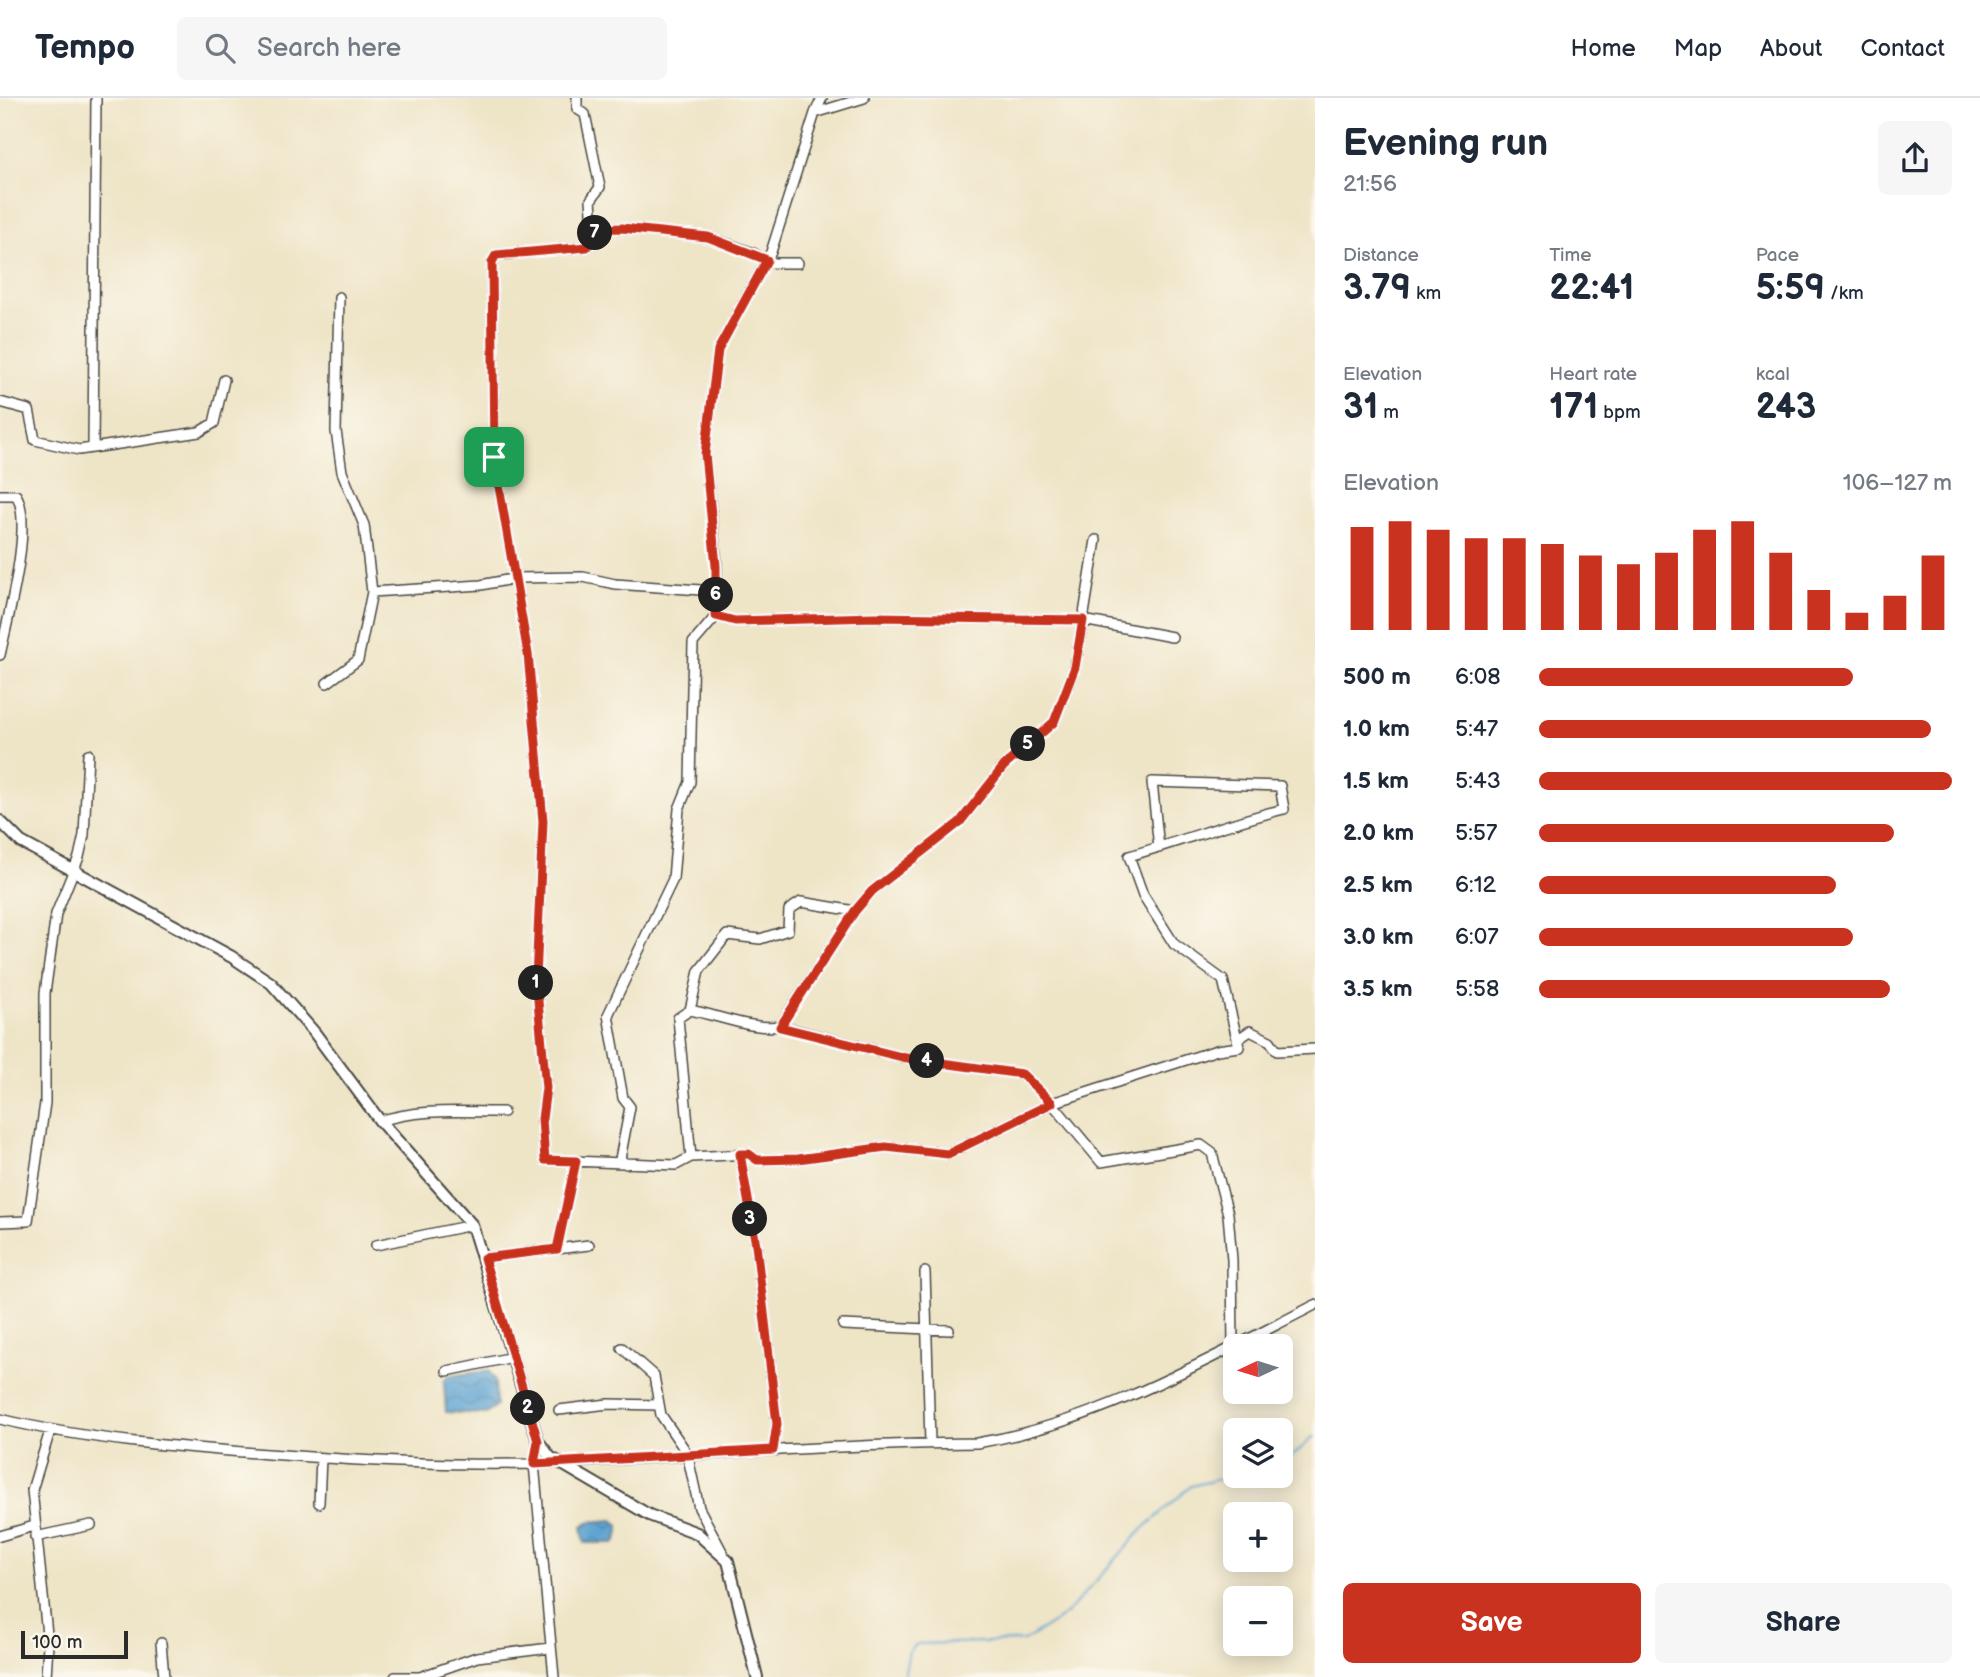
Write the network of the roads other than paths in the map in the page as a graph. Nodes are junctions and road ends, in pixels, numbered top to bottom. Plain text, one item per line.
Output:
1 (96, 98) edge
2 (577, 98) edge
3 (822, 98) edge
4 (864, 98) edge
5 (815, 113) junction
6 (595, 229) junction
7 (767, 260) junction
8 (799, 263) dead end
9 (339, 297) dead end
10 (224, 380) dead end
11 (0, 402) edge
12 (93, 448) junction
13 (0, 495) edge
14 (1096, 540) dead end
15 (517, 578) junction
16 (715, 591) junction
17 (372, 592) junction
18 (716, 616) junction
19 (1083, 620) junction
20 (1172, 636) dead end
21 (0, 655) edge
22 (327, 683) dead end
23 (88, 754) dead end
24 (0, 821) edge
25 (1159, 848) junction
26 (74, 870) junction
27 (855, 911) junction
28 (690, 1010) junction
29 (780, 1027) junction
30 (1237, 1040) junction
31 (1315, 1049) edge
32 (1052, 1103) junction
33 (503, 1112) dead end
34 (380, 1121) junction
35 (740, 1154) junction
36 (691, 1157) junction
37 (576, 1161) junction
38 (626, 1164) junction
39 (0, 1222) edge
40 (472, 1225) junction
41 (376, 1245) dead end
42 (589, 1245) dead end
43 (557, 1249) junction
44 (484, 1258) junction
45 (925, 1272) dead end
46 (1315, 1305) edge
47 (843, 1325) dead end
48 (949, 1330) dead end
49 (925, 1331) junction
50 (1233, 1334) edge
51 (1258, 1334) edge
52 (622, 1348) dead end
53 (1223, 1352) edge
54 (513, 1357) junction
55 (447, 1371) dead end
56 (659, 1405) junction
57 (559, 1410) dead end
58 (0, 1419) edge
59 (50, 1431) junction
60 (538, 1441) junction
61 (930, 1443) junction
62 (773, 1450) junction
63 (687, 1453) junction
64 (321, 1458) junction
65 (560, 1463) junction
66 (534, 1464) junction
67 (319, 1503) dead end
68 (90, 1525) dead end
69 (34, 1526) junction
70 (0, 1536) edge
71 (35, 1536) junction
72 (728, 1562) junction
73 (161, 1643) dead end
74 (550, 1648) junction
75 (46, 1677) edge
76 (164, 1677) edge
77 (396, 1677) edge
78 (554, 1677) edge
79 (757, 1677) edge

1 - 12 street
2 - 6 street
3 - 5 street
4 - 5 street
5 - 7 street
6 - 7 street
6 - 15 street
7 - 8 street
7 - 16 street
9 - 17 street
10 - 12 street
11 - 12 street
13 - 21 street
14 - 19 street
15 - 16 street
15 - 17 street
15 - 37 street
16 - 18 street
17 - 22 street
18 - 19 street
18 - 38 street
19 - 20 street
19 - 27 street
23 - 26 street
24 - 26 main road
25 - 25 street
25 - 30 street
26 - 34 main road
26 - 39 street
27 - 28 street
27 - 29 street
28 - 29 street
28 - 36 street
29 - 32 street
30 - 31 street
30 - 32 street
32 - 35 street
32 - 50 street
33 - 34 street
34 - 40 main road
35 - 36 street
35 - 62 street
36 - 38 street
37 - 38 street
37 - 43 street
40 - 41 street
40 - 44 main road
42 - 43 street
43 - 44 street
44 - 54 main road
45 - 49 street
46 - 51 street
47 - 49 street
48 - 49 street
49 - 61 street
52 - 56 street
53 - 61 street
54 - 55 street
54 - 60 main road
56 - 57 street
56 - 63 street
58 - 59 street
59 - 64 street
59 - 69 street
60 - 65 main road
60 - 66 street
61 - 62 street
62 - 63 street
63 - 65 street
63 - 72 street
64 - 66 street
64 - 67 street
65 - 66 street
65 - 72 main road
66 - 74 street
68 - 71 street
69 - 70 street
69 - 71 street
71 - 75 street
72 - 79 main road
73 - 76 street
74 - 77 street
74 - 78 street

